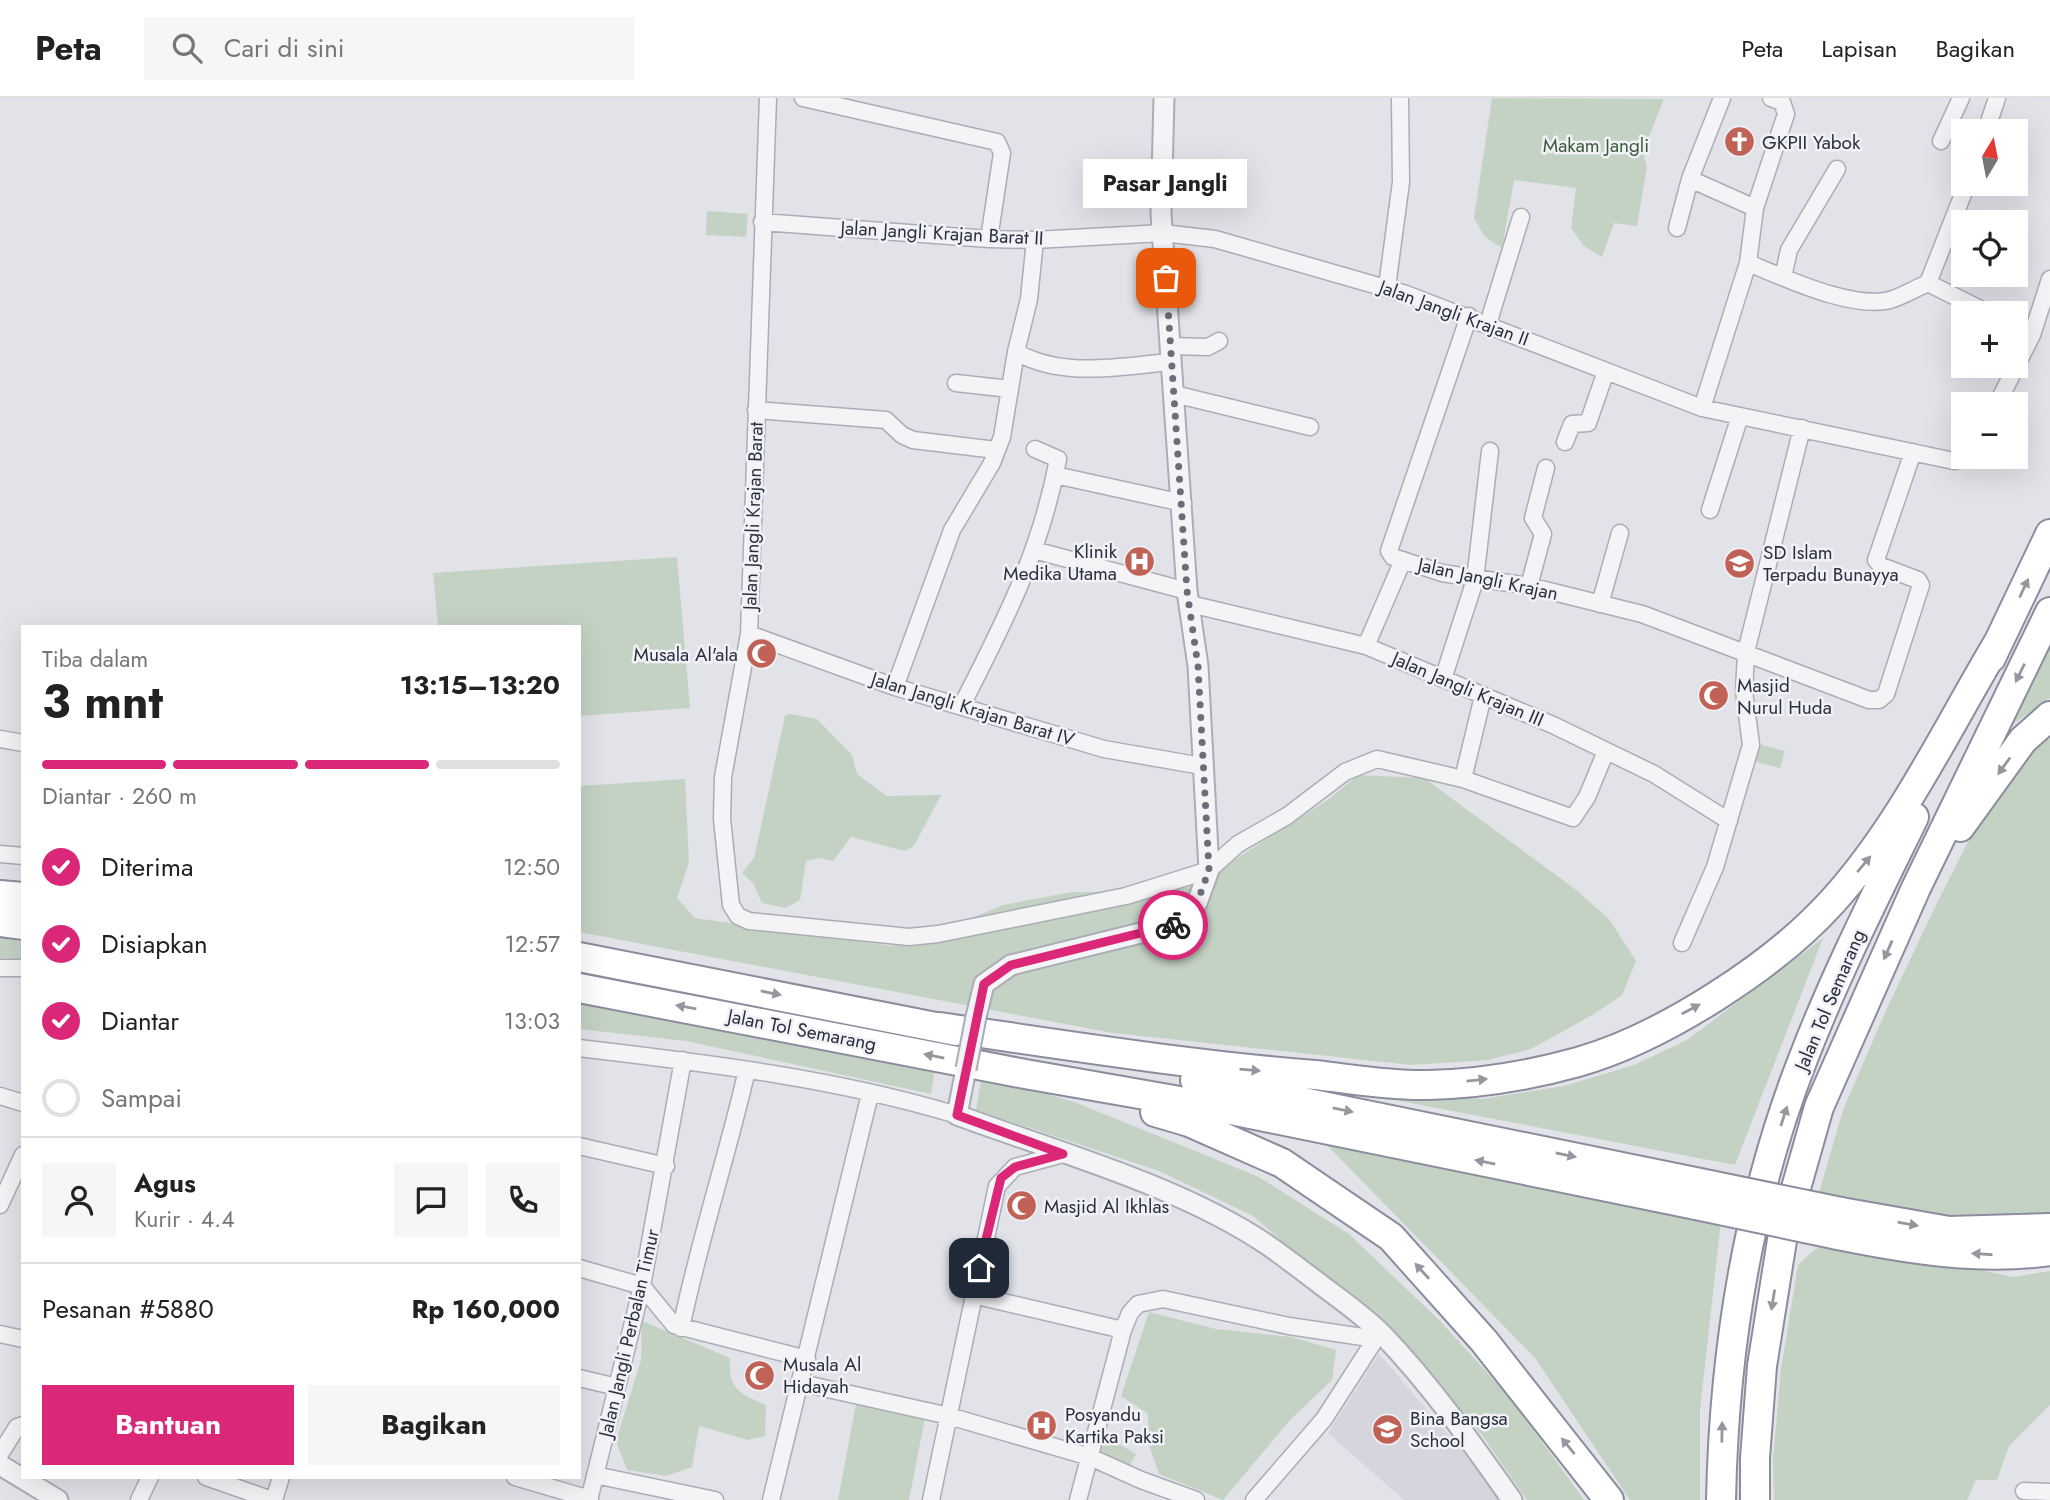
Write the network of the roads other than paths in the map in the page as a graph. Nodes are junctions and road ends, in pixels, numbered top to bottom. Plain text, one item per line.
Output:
1 (768, 98) edge
2 (803, 98) edge
3 (1164, 98) edge
4 (1399, 98) edge
5 (1722, 98) edge
6 (1771, 98) edge
7 (1961, 98) edge
8 (1997, 98) edge
9 (1990, 119) edge
10 (1941, 141) dead end
11 (1837, 169) dead end
12 (1690, 179) junction
13 (1961, 196) edge
14 (1755, 208) junction
15 (1521, 217) dead end
16 (762, 222) junction
17 (1677, 228) dead end
18 (1163, 233) junction
19 (989, 239) junction
20 (1035, 240) junction
21 (1748, 263) junction
22 (1783, 277) junction
23 (2050, 279) edge
24 (1928, 284) junction
25 (1387, 287) junction
26 (1963, 301) edge
27 (1469, 316) junction
28 (1488, 324) junction
29 (2028, 333) edge
30 (2032, 335) junction
31 (1219, 341) dead end
32 (1016, 352) junction
33 (1171, 354) junction
34 (1606, 371) junction
35 (956, 383) dead end
36 (1010, 389) junction
37 (2003, 392) edge
38 (1174, 394) junction
39 (1702, 408) junction
40 (756, 411) junction
41 (1740, 416) junction
42 (1310, 427) dead end
43 (1802, 428) junction
44 (1564, 442) dead end
45 (1035, 449) dead end
46 (996, 450) junction
47 (1490, 451) dead end
48 (1913, 452) junction
49 (1951, 460) edge
50 (1546, 468) dead end
51 (1055, 475) junction
52 (1183, 503) junction
53 (1710, 510) dead end
54 (1620, 533) dead end
55 (2050, 534) edge
56 (1034, 550) junction
57 (1403, 560) junction
58 (1475, 580) junction
59 (1529, 586) junction
60 (1189, 597) junction
61 (1600, 604) junction
62 (2050, 612) edge
63 (748, 634) junction
64 (1998, 643) junction
65 (1366, 646) junction
66 (1746, 652) junction
67 (1443, 679) junction
68 (895, 687) junction
69 (1483, 696) junction
70 (962, 705) junction
71 (2050, 716) edge
72 (0, 739) edge
73 (21, 743) edge
74 (1606, 751) junction
75 (1202, 766) junction
76 (1462, 779) junction
77 (1729, 821) junction
78 (0, 854) edge
79 (21, 856) edge
80 (1209, 870) junction
81 (1916, 888) junction
82 (0, 895) edge
83 (21, 897) edge
84 (0, 922) edge
85 (21, 925) edge
86 (1682, 943) dead end
87 (581, 957) edge
88 (0, 968) edge
89 (21, 968) edge
90 (581, 988) edge
91 (940, 1027) junction
92 (581, 1048) edge
93 (683, 1060) junction
94 (747, 1070) junction
95 (1025, 1074) junction
96 (870, 1094) junction
97 (0, 1096) edge
98 (21, 1101) edge
99 (957, 1115) junction
100 (581, 1146) edge
101 (1063, 1154) junction
102 (21, 1159) edge
103 (666, 1166) junction
104 (1698, 1194) junction
105 (0, 1205) edge
106 (1839, 1223) junction
107 (2050, 1228) edge
108 (2050, 1251) edge
109 (581, 1269) edge
110 (642, 1286) junction
111 (973, 1295) junction
112 (681, 1328) junction
113 (1123, 1330) junction
114 (0, 1334) edge
115 (1378, 1335) junction
116 (21, 1339) edge
117 (807, 1359) junction
118 (581, 1378) edge
119 (801, 1383) junction
120 (617, 1387) junction
121 (949, 1416) junction
122 (21, 1426) edge
123 (0, 1454) edge
124 (1090, 1457) junction
125 (0, 1465) edge
126 (595, 1475) junction
127 (21, 1478) edge
128 (23, 1479) edge
129 (149, 1479) edge
130 (212, 1479) edge
131 (280, 1479) edge
132 (522, 1479) edge
133 (2024, 1491) dead end
134 (2050, 1492) edge
135 (589, 1499) edge
136 (58, 1500) edge
137 (139, 1500) edge
138 (273, 1500) edge
139 (715, 1500) edge
140 (771, 1500) edge
141 (931, 1500) edge
142 (1078, 1500) edge
143 (1196, 1500) edge
144 (1254, 1500) edge
145 (1513, 1500) edge
146 (1609, 1500) edge
147 (1721, 1500) edge
148 (1755, 1500) edge

1 - 16 street, Jalan Jangli Krajan Barat
2 - 19 street
3 - 18 street
4 - 25 street
5 - 12 street
6 - 14 street
7 - 10 street
8 - 9 street
11 - 22 street
12 - 14 street
12 - 17 street
13 - 24 street
14 - 21 street
15 - 28 street
16 - 19 street, Jalan Jangli Krajan Barat II
16 - 40 street, Jalan Jangli Krajan Barat
18 - 20 street, Jalan Jangli Krajan Barat II
18 - 25 street, Jalan Jangli Krajan II
18 - 33 street
19 - 20 street, Jalan Jangli Krajan Barat II
20 - 32 street
21 - 22 street
21 - 39 street
22 - 24 street
23 - 30 street
24 - 26 street
25 - 27 street, Jalan Jangli Krajan II
27 - 28 street, Jalan Jangli Krajan II
27 - 57 street, Jalan Jangli Krajan
28 - 34 street, Jalan Jangli Krajan II
29 - 30 street
30 - 37 street
31 - 33 street
32 - 33 street
32 - 36 street
33 - 38 street
34 - 39 street, Jalan Jangli Krajan II
34 - 44 street
35 - 36 street
36 - 46 street
38 - 42 street
38 - 52 street
39 - 41 street, Jalan Jangli Krajan II
40 - 46 street
40 - 63 street, Jalan Jangli Krajan Barat
41 - 43 street, Jalan Jangli Krajan II
41 - 53 street
43 - 48 street, Jalan Jangli Krajan II
43 - 66 street
45 - 51 street
46 - 68 street
47 - 58 street
48 - 49 street, Jalan Jangli Krajan II
48 - 66 street, Jalan Jangli Krajan
50 - 59 street
51 - 52 street
51 - 56 street
52 - 60 street
54 - 61 street
64 -> 55 highway, Jalan Tol Semarang
56 - 60 street, Jalan Jangli Krajan III
56 - 70 street
57 - 58 street, Jalan Jangli Krajan
57 - 65 street
58 - 59 street, Jalan Jangli Krajan
58 - 67 street
59 - 61 street, Jalan Jangli Krajan
60 - 65 street, Jalan Jangli Krajan III
60 - 75 street
61 - 66 street, Jalan Jangli Krajan
62 -> 81 highway, Jalan Tol Semarang
63 - 68 street, Jalan Jangli Krajan Barat IV
63 - 80 street, Jalan Jangli Krajan Barat
91 -> 64 highway
147 -> 64 highway, Jalan Tol Semarang
65 - 67 street, Jalan Jangli Krajan III
66 - 77 street
67 - 69 street, Jalan Jangli Krajan III
68 - 70 street, Jalan Jangli Krajan Barat IV
69 - 74 street, Jalan Jangli Krajan III
69 - 76 street
70 - 75 street, Jalan Jangli Krajan Barat IV
71 -> 81 highway
72 - 73 street
74 - 76 street
74 - 77 street, Jalan Jangli Krajan III
75 - 80 street
76 - 80 street
77 - 86 street
78 - 79 street
80 - 99 street, bridge
81 -> 148 highway, Jalan Tol Semarang
82 - 83 highway
84 - 85 highway
87 -> 91 highway, Jalan Tol Semarang
88 - 89 street
95 -> 90 highway, Jalan Tol Semarang
91 -> 104 highway
92 - 93 street
93 - 94 street
93 - 103 street, Jalan Jangli Perbalan Timur
94 - 96 street
94 - 112 street
104 -> 95 highway
146 -> 95 highway
96 - 99 street
96 - 117 street
97 - 98 street
99 - 101 street
100 - 103 street
101 - 111 street
101 - 115 street
102 - 105 street
103 - 110 street, Jalan Jangli Perbalan Timur
104 - 106 highway, bridge
106 -> 107 highway
108 -> 106 highway
109 - 110 street
110 - 112 street
110 - 120 street, Jalan Jangli Perbalan Timur
111 - 113 street
111 - 121 street
112 - 117 street
113 - 115 street
113 - 124 street
114 - 116 street
115 - 144 street
115 - 145 street
117 - 119 street
118 - 120 street
119 - 121 street
119 - 140 street
120 - 126 street, Jalan Jangli Perbalan Timur
121 - 124 street
121 - 141 street
122 - 123 street
124 - 142 street
124 - 143 street
125 - 127 street
126 - 135 street, Jalan Jangli Perbalan Timur
126 - 139 street
128 - 136 street
129 - 137 street
130 - 138 street
131 - 138 street
132 - 135 street
133 - 134 street

